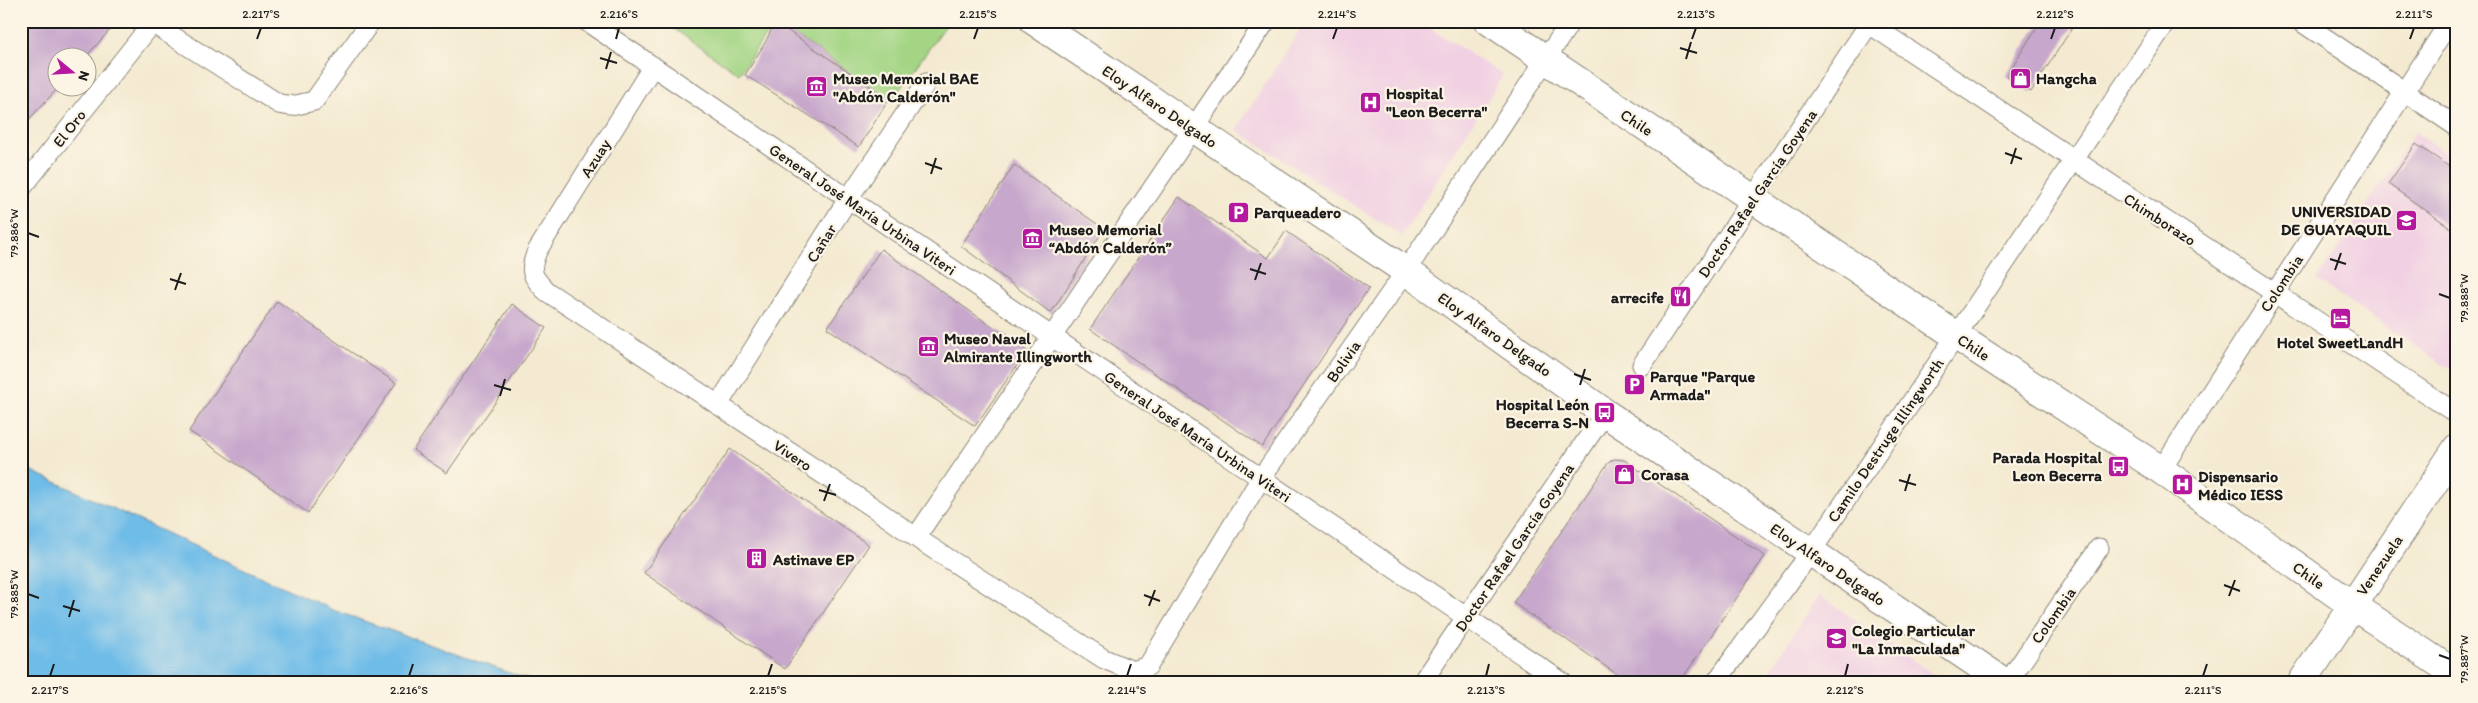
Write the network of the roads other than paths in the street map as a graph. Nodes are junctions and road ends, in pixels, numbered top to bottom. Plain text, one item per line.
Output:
1 (371, 21) edge
2 (586, 21) edge
3 (1034, 21) edge
4 (1266, 21) edge
5 (1489, 21) edge
6 (1571, 21) edge
7 (2167, 21) edge
8 (2300, 21) edge
9 (2450, 21) edge
10 (153, 22) edge
11 (1868, 22) edge
12 (1544, 60) junction
13 (653, 66) junction
14 (926, 83) dead end
15 (2403, 91) junction
16 (2457, 127) edge
17 (1194, 130) junction
18 (2073, 161) junction
19 (21, 188) edge
20 (848, 199) junction
21 (1753, 199) junction
22 (536, 251) joint
23 (1406, 271) junction
24 (2274, 294) junction
25 (1955, 335) junction
26 (1052, 336) junction
27 (1642, 365) dead end
28 (718, 405) junction
29 (1606, 413) junction
30 (2457, 414) edge
31 (2457, 448) edge
32 (2160, 470) junction
33 (1261, 478) junction
34 (919, 539) junction
35 (2099, 548) dead end
36 (1811, 552) junction
37 (2352, 605) junction
38 (1466, 617) junction
39 (1104, 659) joint
40 (2457, 675) edge
41 (1422, 682) edge
42 (1562, 682) edge
43 (1716, 682) edge
44 (2004, 682) edge
45 (2008, 682) edge
46 (2302, 682) edge

1 - 10 street
2 - 13 street, General José María Urbina Viteri
3 - 17 main road, Eloy Alfaro Delgado
4 - 17 street
5 - 12 main road, Chile
6 - 12 street, Bolivia
7 - 18 street, Camilo Destruge Illingworth
8 - 15 street
9 - 15 street, Colombia
10 - 19 street, El Oro
11 - 18 street, Chimborazo
11 - 21 street, Doctor Rafael García Goyena
12 - 21 main road, Chile
12 - 23 street, Bolivia
13 - 20 street, General José María Urbina Viteri
13 - 22 street, Azuay
14 - 20 street, Cañar
15 - 16 street
15 - 24 street, Colombia
17 - 23 main road, Eloy Alfaro Delgado
17 - 26 street
18 - 24 street, Chimborazo
18 - 25 street, Camilo Destruge Illingworth
20 - 26 street, General José María Urbina Viteri
20 - 28 street, Cañar
21 - 25 main road, Chile
21 - 27 street, Doctor Rafael García Goyena
22 - 28 street, Vivero
23 - 29 main road, Eloy Alfaro Delgado
23 - 33 street, Bolivia
24 - 30 street, Chimborazo
24 - 32 street, Colombia
25 - 32 main road, Chile
25 - 36 street, Camilo Destruge Illingworth
26 - 33 street, General José María Urbina Viteri
26 - 34 street
28 - 34 street, Vivero
29 - 36 main road, Eloy Alfaro Delgado
29 - 38 street, Doctor Rafael García Goyena
31 - 37 main road, Venezuela
32 - 37 main road, Chile
33 - 38 street, General José María Urbina Viteri
33 - 39 street, Bolivia
34 - 39 street, Vivero
35 - 45 street, Colombia
36 - 43 street, Camilo Destruge Illingworth
36 - 44 main road, Eloy Alfaro Delgado
37 - 40 main road, Chile
37 - 46 main road, Venezuela
38 - 41 street, Doctor Rafael García Goyena
38 - 42 street, General José María Urbina Viteri

